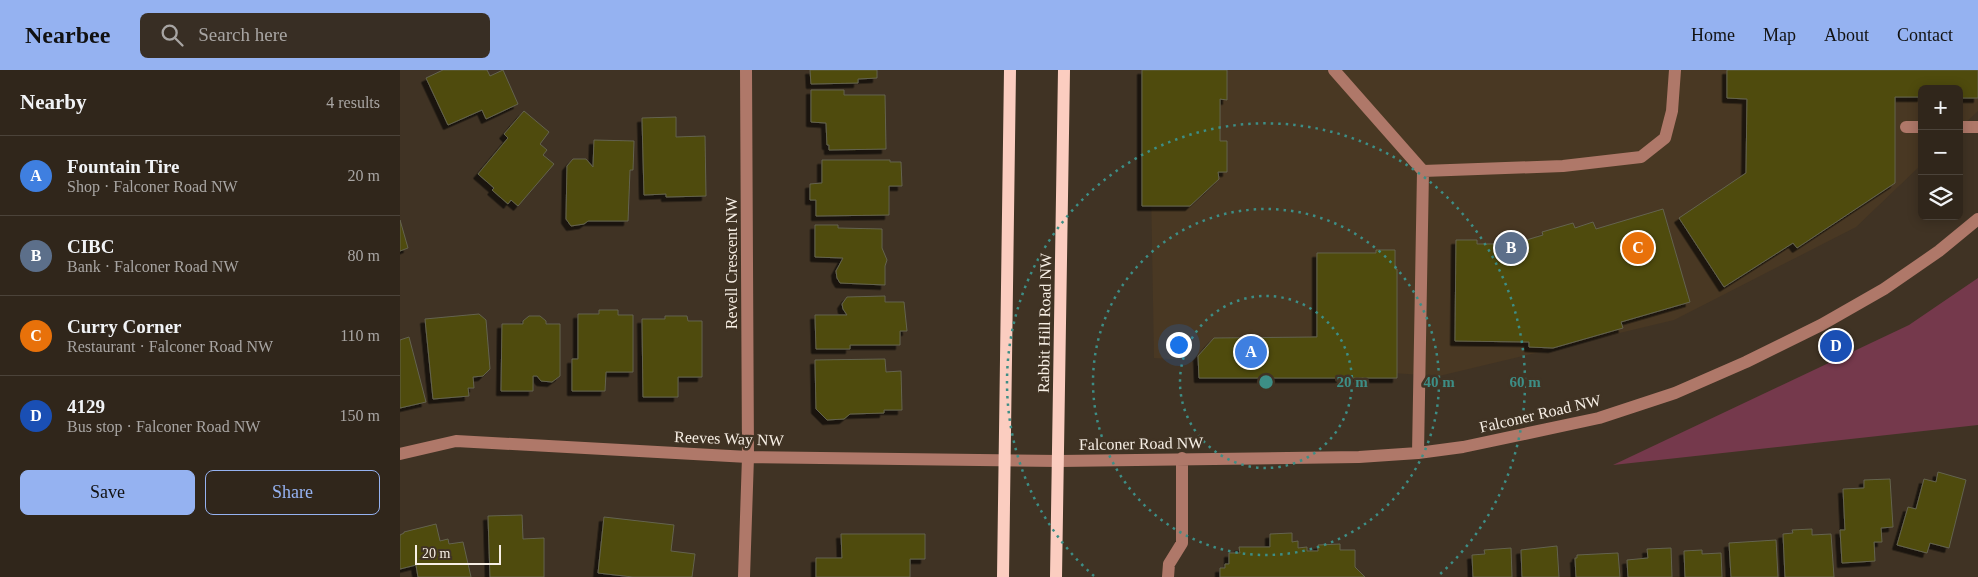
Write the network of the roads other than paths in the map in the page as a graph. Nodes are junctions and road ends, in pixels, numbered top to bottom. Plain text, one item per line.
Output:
1 (746, 70) edge
2 (1010, 70) edge
3 (1064, 70) edge
4 (1334, 70) edge
5 (1676, 70) edge
6 (1978, 126) edge
7 (1906, 127) dead end
8 (1918, 127) edge
9 (1963, 127) edge
10 (1423, 171) junction
11 (1978, 220) edge
12 (1418, 453) junction
13 (400, 454) edge
14 (748, 457) junction
15 (1182, 458) junction
16 (1005, 460) junction
17 (1059, 461) junction
18 (744, 577) edge
19 (1003, 577) edge
20 (1056, 577) edge
21 (1168, 577) edge

1 - 14 street, Revell Crescent NW
2 - 16 main road
3 - 17 main road, Rabbit Hill Road NW
4 - 10 street
5 - 10 street
6 - 9 street
7 - 8 street
10 - 12 street
11 - 12 street, Falconer Road NW
12 - 15 street, Falconer Road NW
13 - 14 street, Reeves Way NW
14 - 16 street, Reeves Way NW
14 - 18 street, Revell Crescent NW
15 - 17 street, Falconer Road NW
15 - 21 street
16 - 17 street, Reeves Way NW
16 - 19 main road
17 - 20 main road, Rabbit Hill Road NW

